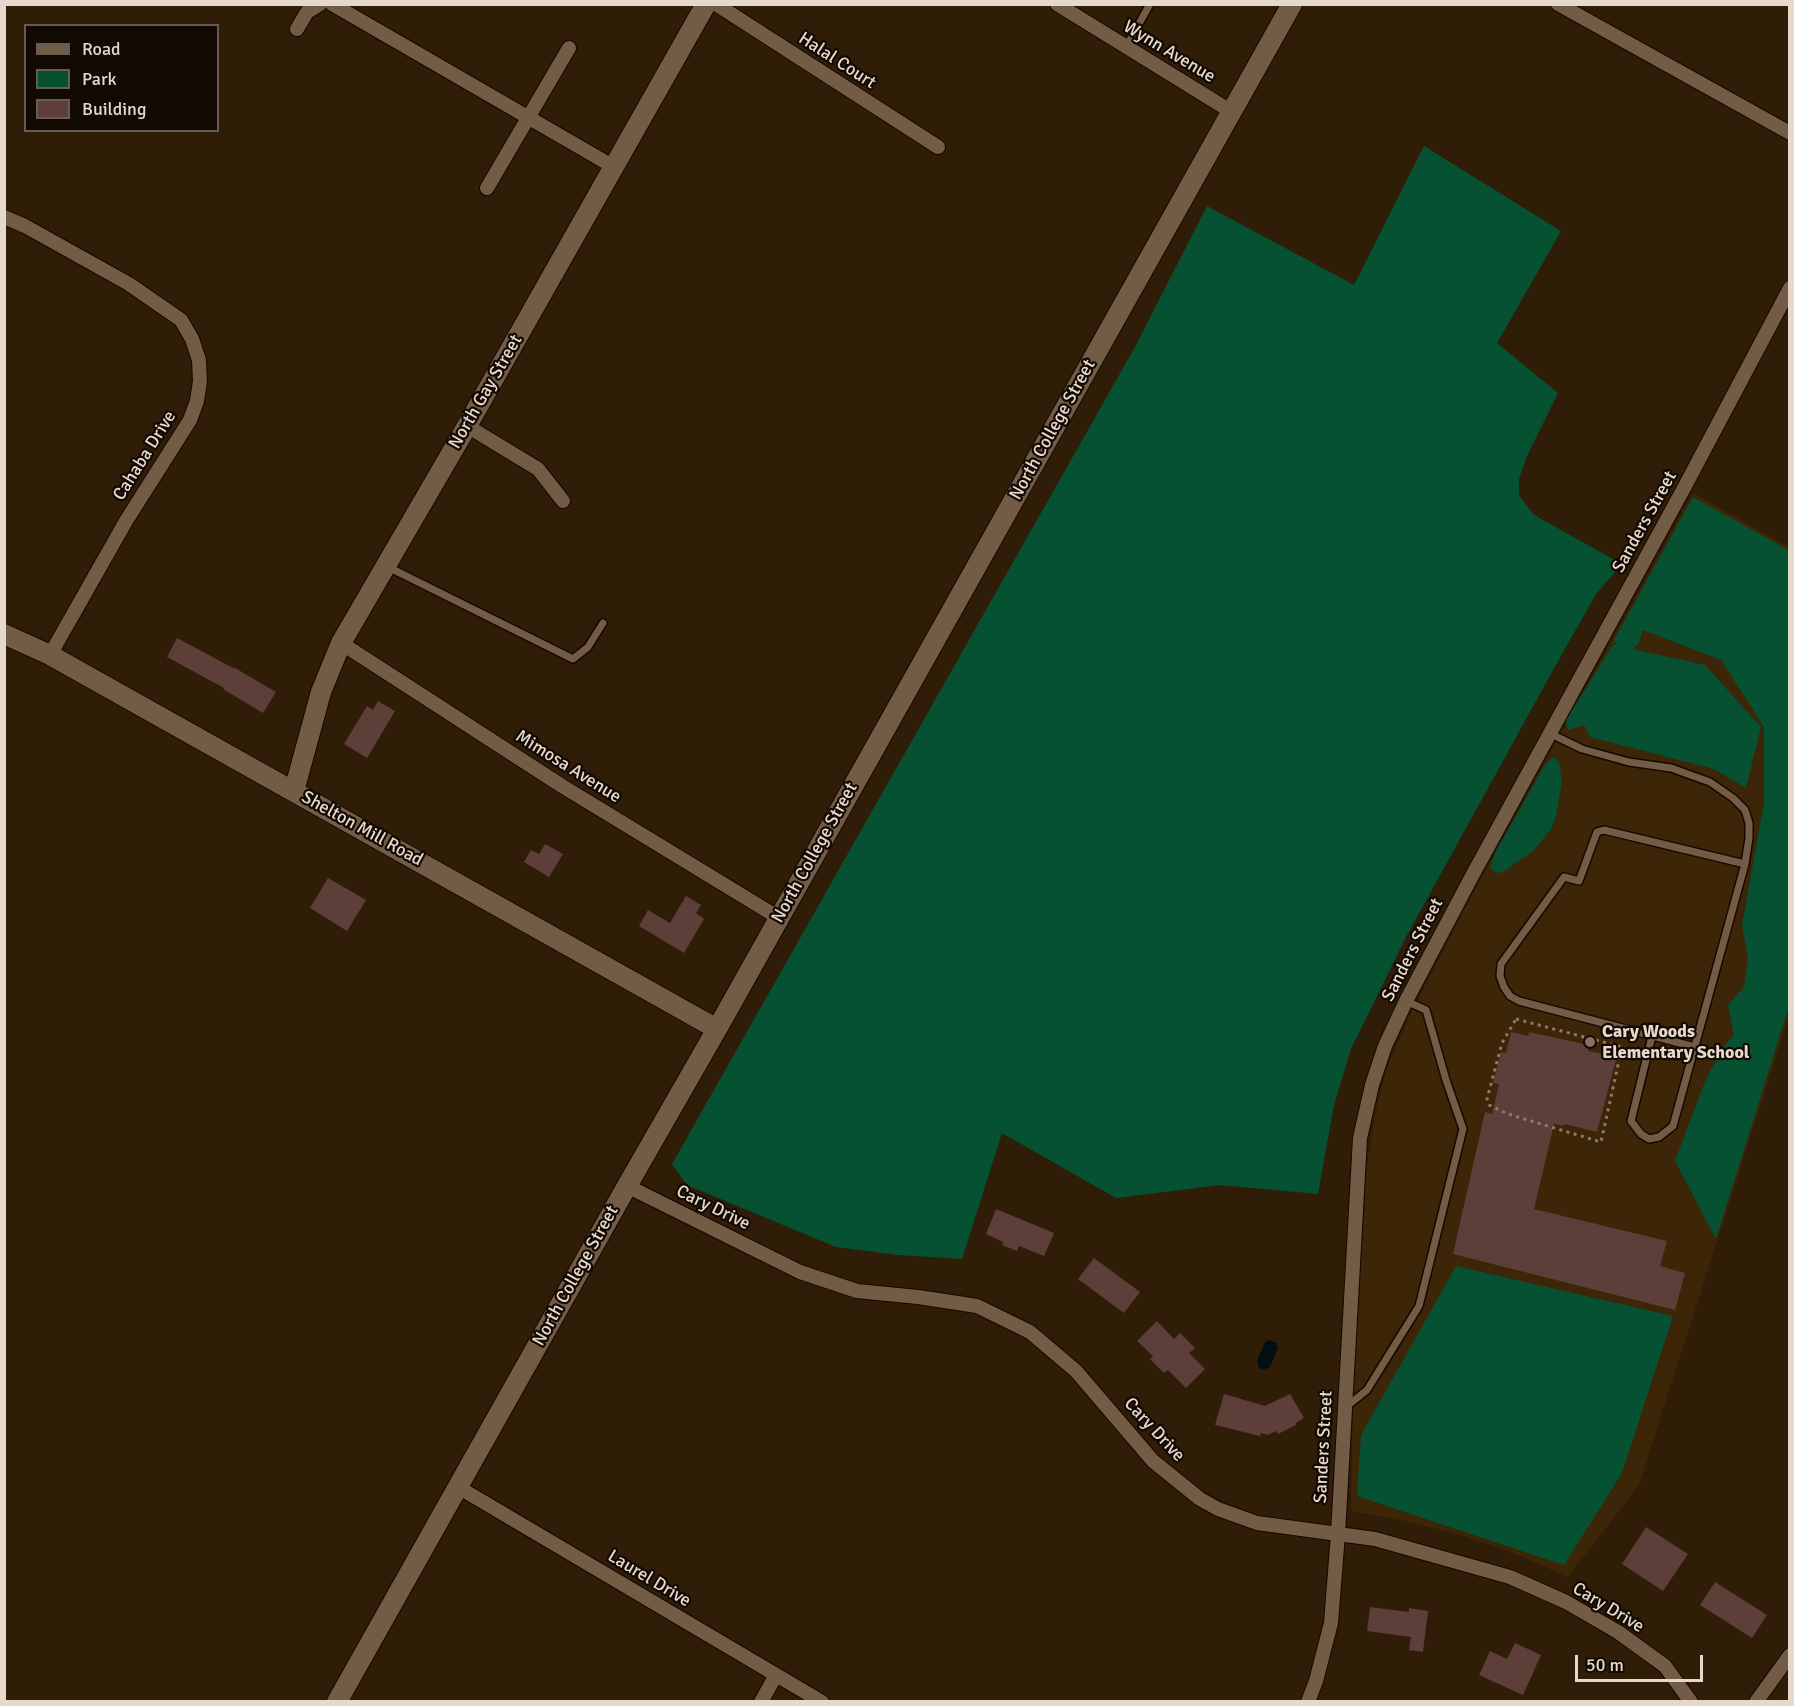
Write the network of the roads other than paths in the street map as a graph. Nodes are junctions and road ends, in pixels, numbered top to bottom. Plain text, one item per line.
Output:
1 (320, 4) edge
2 (332, 4) edge
3 (706, 4) edge
4 (716, 4) edge
5 (1057, 4) edge
6 (1150, 4) edge
7 (1292, 4) edge
8 (1558, 4) edge
9 (297, 29) dead end
10 (1126, 47) junction
11 (569, 48) dead end
12 (1232, 112) junction
13 (528, 118) junction
14 (1790, 132) edge
15 (939, 147) dead end
16 (614, 167) junction
17 (487, 188) dead end
18 (4, 217) edge
19 (1790, 288) edge
20 (467, 426) junction
21 (563, 501) dead end
22 (386, 566) junction
23 (603, 623) dead end
24 (4, 634) edge
25 (341, 643) junction
26 (50, 655) junction
27 (1549, 733) junction
28 (294, 791) junction
29 (1745, 864) junction
30 (779, 918) junction
31 (1406, 1001) junction
32 (717, 1029) junction
33 (1652, 1036) junction
34 (1695, 1047) junction
35 (627, 1186) junction
36 (1345, 1407) junction
37 (458, 1487) junction
38 (1338, 1534) junction
39 (1790, 1655) edge
40 (776, 1675) junction
41 (337, 1701) edge
42 (761, 1701) edge
43 (822, 1701) edge
44 (1308, 1701) edge
45 (1691, 1701) edge
46 (1756, 1701) edge

1 - 9 street
2 - 13 street
3 - 16 main road, North Gay Street
4 - 15 street, Halal Court
5 - 10 street, Wynn Avenue
6 - 10 lane
7 - 12 main road, North College Street
8 - 14 street
10 - 12 street, Wynn Avenue
11 - 13 street
12 - 30 main road, North College Street
13 - 16 street
13 - 17 street
16 - 20 main road, North Gay Street
18 - 26 street, Cahaba Drive
19 - 27 street, Sanders Street
20 - 21 street
20 - 22 main road, North Gay Street
22 - 23 lane
22 - 25 main road, North Gay Street
24 - 26 main road, Shelton Mill Road
25 - 28 main road, North Gay Street
25 - 30 street, Mimosa Avenue
26 - 28 main road, Shelton Mill Road
27 - 29 lane
27 - 31 street, Sanders Street
28 - 32 main road, Shelton Mill Road
29 - 33 lane
29 - 34 lane
30 - 32 main road, North College Street
31 - 36 street, Sanders Street
31 - 36 lane
32 - 35 main road, North College Street
33 - 34 lane
33 - 34 lane
35 - 37 main road, North College Street
35 - 38 street, Cary Drive
36 - 38 street, Sanders Street
37 - 40 street, Laurel Drive
37 - 41 main road, North College Street
38 - 44 street, Sanders Street
38 - 45 street, Cary Drive
39 - 46 street
40 - 42 street
40 - 43 street, Laurel Drive

